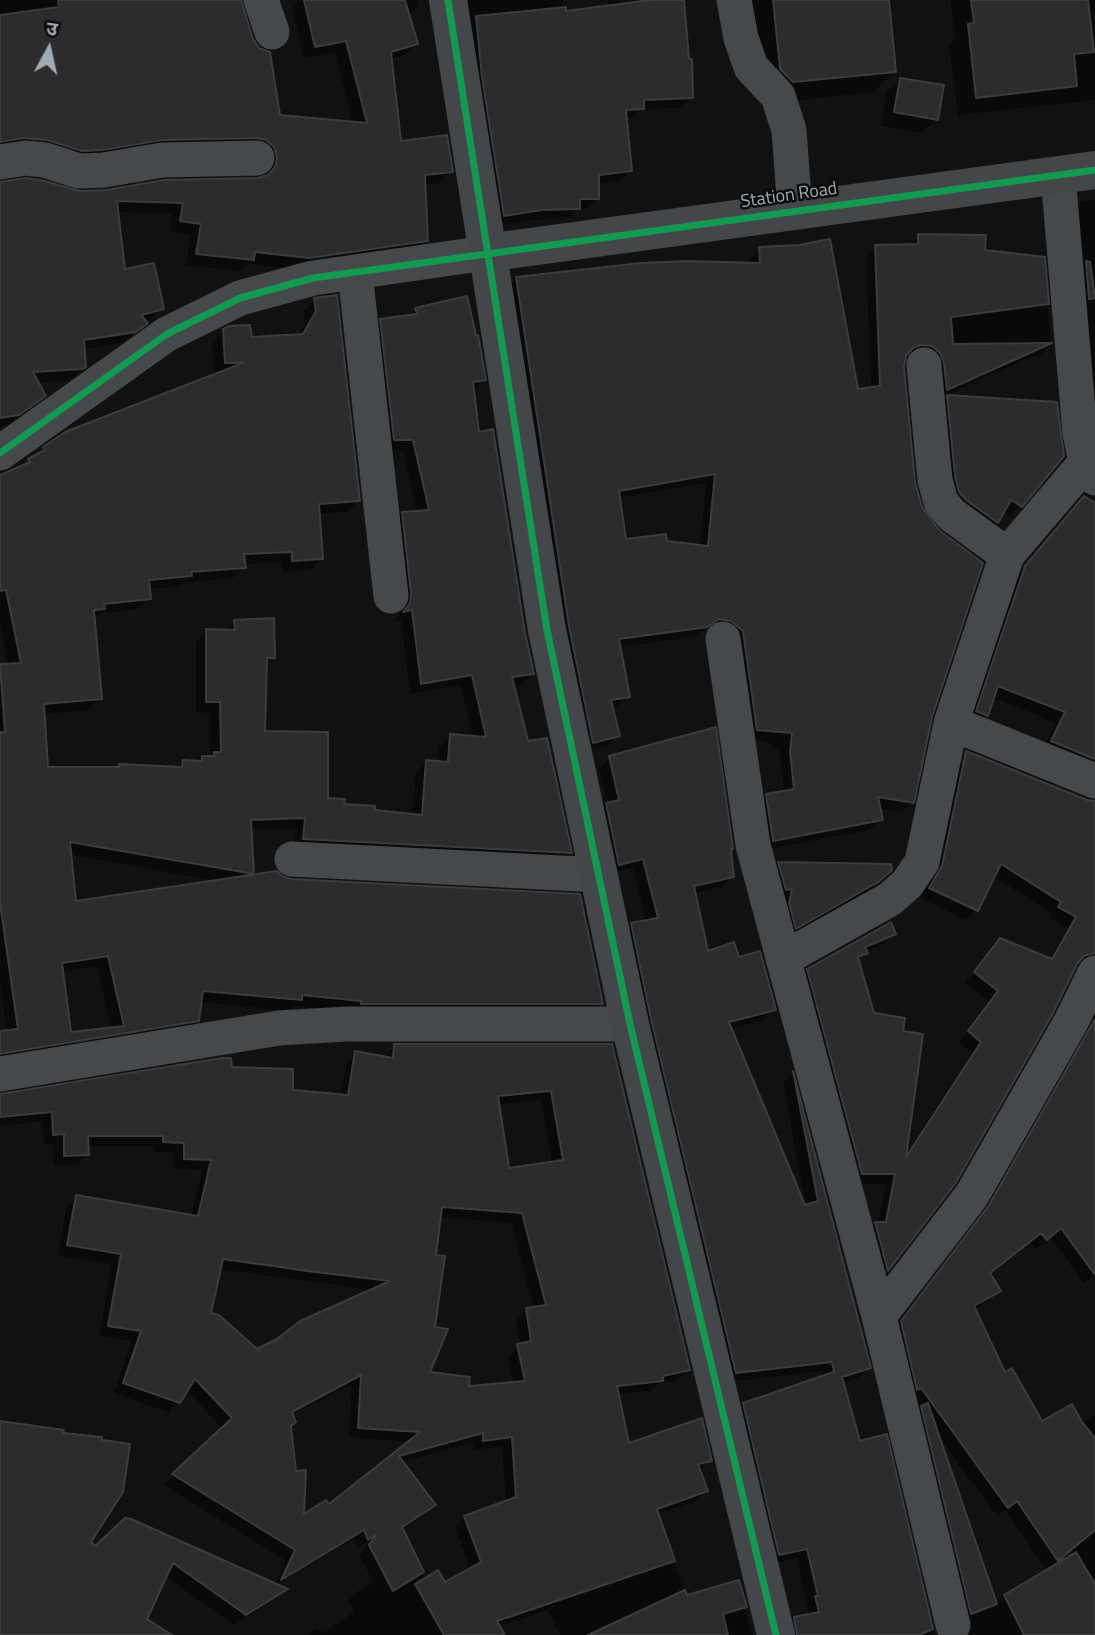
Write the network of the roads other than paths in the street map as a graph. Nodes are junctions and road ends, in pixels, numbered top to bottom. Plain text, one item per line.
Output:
1 (448, 0) edge
2 (734, 0) edge
3 (257, 158) dead end
4 (0, 162) edge
5 (1095, 170) edge
6 (1058, 175) junction
7 (795, 211) junction
8 (486, 253) junction
9 (355, 273) junction
10 (924, 365) dead end
11 (0, 453) edge
12 (1091, 470) edge
13 (1007, 555) junction
14 (391, 596) dead end
15 (723, 639) dead end
16 (951, 723) junction
17 (1095, 781) edge
18 (292, 859) dead end
19 (599, 875) junction
20 (783, 959) junction
21 (1095, 973) edge
22 (630, 1024) junction
23 (0, 1074) edge
24 (879, 1317) junction
25 (953, 1625) dead end
26 (776, 1635) edge

1 - 8 street
2 - 7 street
3 - 4 street
5 - 6 street, Station Road
6 - 7 street, Station Road
6 - 12 street
7 - 8 street, Station Road
8 - 9 street
8 - 19 street
9 - 11 street
9 - 14 street
10 - 13 street
12 - 13 street
13 - 16 street
15 - 20 street
16 - 17 street
16 - 20 street
18 - 19 street
19 - 22 street
20 - 24 street
21 - 24 street
22 - 23 street
22 - 26 street
24 - 25 street

